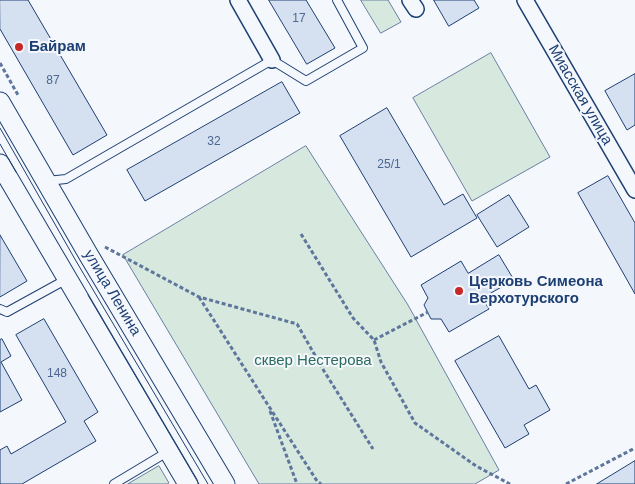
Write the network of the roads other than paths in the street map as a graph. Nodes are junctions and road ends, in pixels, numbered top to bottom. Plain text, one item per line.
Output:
1 (238, 0) edge
2 (337, 0) edge
3 (525, 0) edge
4 (272, 60) junction
5 (0, 102) edge
6 (0, 164) edge
7 (46, 181) junction
8 (635, 190) edge
9 (20, 198) junction
10 (93, 262) junction
11 (67, 279) junction
12 (0, 309) edge
13 (195, 433) junction
14 (169, 450) junction
15 (114, 484) edge
16 (188, 484) edge
17 (224, 484) edge

1 - 4 street
2 - 4 lane
3 - 8 street, Миасская улица
4 - 7 lane
5 - 7 street, улица Ленина
6 - 9 street, улица Ленина
7 - 9 street
7 - 10 street, улица Ленина
9 - 11 street, улица Ленина
10 - 11 street
10 - 13 street, улица Ленина
11 - 12 lane
11 - 14 street, улица Ленина
13 - 14 street
13 - 17 street, улица Ленина
14 - 15 lane
14 - 16 street, улица Ленина

